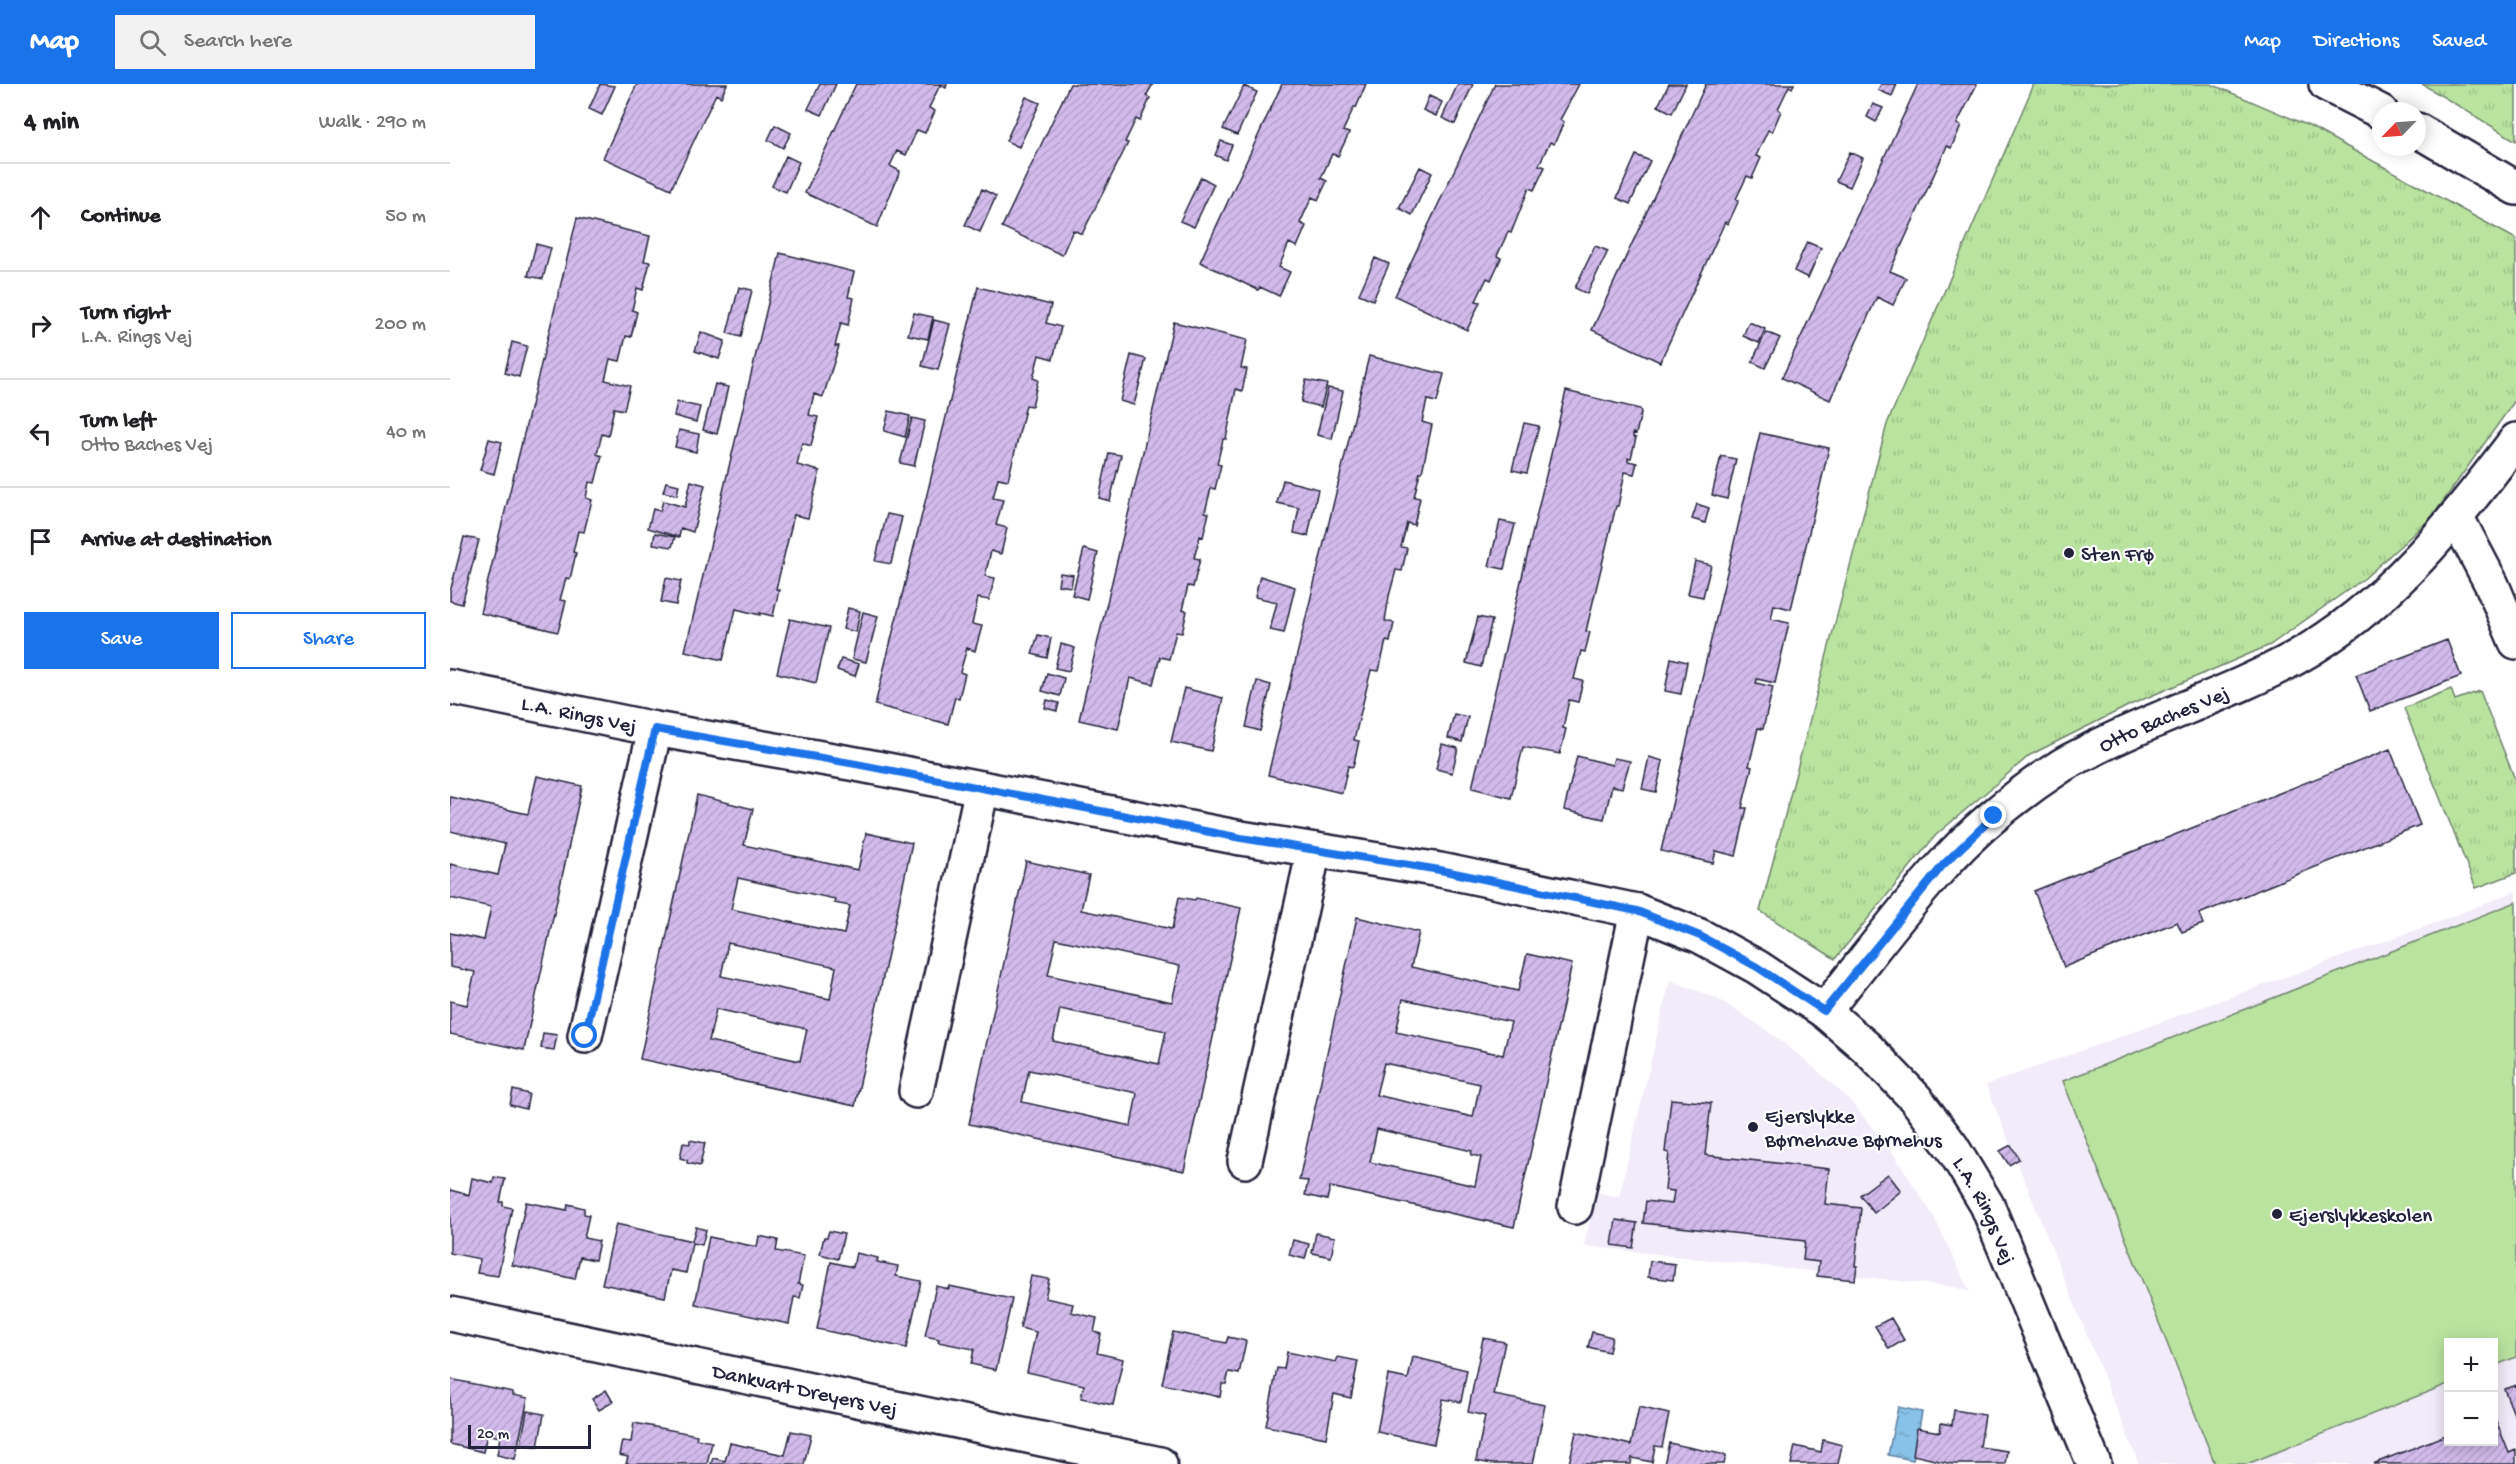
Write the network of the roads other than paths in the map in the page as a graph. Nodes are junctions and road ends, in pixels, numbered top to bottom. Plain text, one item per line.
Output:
1 (2326, 84) edge
2 (2372, 107) edge
3 (2426, 135) edge
4 (2516, 188) edge
5 (2516, 440) edge
6 (2457, 518) junction
7 (2516, 642) edge
8 (450, 687) edge
9 (655, 729) junction
10 (982, 788) junction
11 (1314, 850) junction
12 (1637, 911) junction
13 (1824, 1011) junction
14 (585, 1036) dead end
15 (916, 1091) dead end
16 (1245, 1161) dead end
17 (1575, 1207) dead end
18 (450, 1314) edge
19 (1160, 1464) edge
20 (2094, 1464) edge

1 - 2 street
3 - 4 street
5 - 6 street, Otto Baches Vej
6 - 7 street
6 - 13 street, Otto Baches Vej
8 - 9 street, L.A. Rings Vej
9 - 10 street, L.A. Rings Vej
9 - 14 street
10 - 11 street, L.A. Rings Vej
10 - 15 street
11 - 12 street, L.A. Rings Vej
11 - 16 street
12 - 13 street, L.A. Rings Vej
12 - 17 street
13 - 20 street, L.A. Rings Vej
18 - 19 street, Dankvart Dreyers Vej

